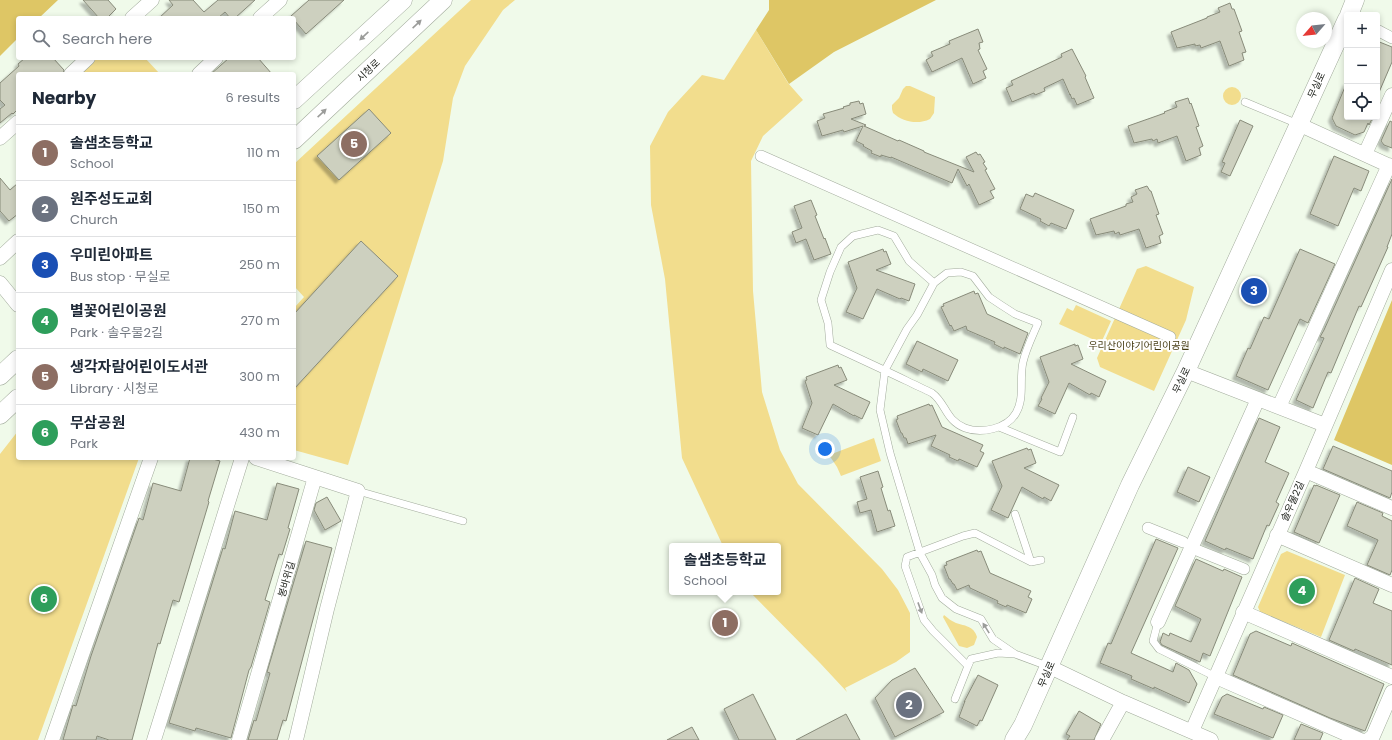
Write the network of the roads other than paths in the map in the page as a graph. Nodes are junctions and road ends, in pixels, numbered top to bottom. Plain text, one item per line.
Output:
1 (152, 0) edge
2 (280, 0) edge
3 (403, 0) edge
4 (442, 0) edge
5 (1355, 0) edge
6 (1350, 12) edge
7 (134, 16) edge
8 (262, 16) edge
9 (1344, 25) edge
10 (1380, 32) edge
11 (1392, 38) edge
12 (86, 60) edge
13 (214, 60) edge
14 (73, 72) edge
15 (201, 72) edge
16 (1392, 95) edge
17 (296, 98) edge
18 (1245, 102) dead end
19 (16, 124) edge
20 (1298, 124) junction
21 (0, 138) edge
22 (296, 138) edge
23 (1365, 154) junction
24 (761, 156) dead end
25 (1390, 166) edge
26 (16, 243) edge
27 (0, 258) edge
28 (1392, 270) edge
29 (0, 283) edge
30 (934, 283) junction
31 (16, 303) edge
32 (1170, 337) dead end
33 (16, 361) edge
34 (885, 370) junction
35 (1186, 371) junction
36 (0, 376) edge
37 (1258, 399) junction
38 (16, 400) edge
39 (1279, 407) junction
40 (0, 415) edge
41 (1073, 417) dead end
42 (1326, 425) junction
43 (999, 427) junction
44 (150, 460) edge
45 (241, 460) edge
46 (262, 460) edge
47 (1306, 471) junction
48 (315, 477) junction
49 (358, 491) junction
50 (1392, 508) edge
51 (1015, 514) dead end
52 (463, 521) dead end
53 (1148, 528) dead end
54 (1277, 535) junction
55 (1183, 542) dead end
56 (1199, 551) dead end
57 (920, 553) junction
58 (1042, 560) dead end
59 (1031, 562) junction
60 (1244, 569) dead end
61 (1392, 585) edge
62 (1243, 612) junction
63 (1158, 622) joint
64 (1015, 654) junction
65 (968, 666) junction
66 (1050, 667) junction
67 (1216, 677) junction
68 (1392, 678) edge
69 (1392, 692) edge
70 (955, 699) dead end
71 (1123, 702) junction
72 (1192, 732) junction
73 (52, 740) edge
74 (154, 740) edge
75 (239, 740) edge
76 (296, 740) edge
77 (1014, 740) edge
78 (1102, 740) edge
79 (1211, 740) edge
80 (1360, 740) edge
81 (1368, 740) edge

1 - 7 street
2 - 8 street
3 -> 17 street
22 -> 4 street, 시청로
5 - 6 street
9 - 20 street, 무실로
10 - 11 street
12 - 14 street
13 - 15 street
16 - 23 street
18 - 20 lane
19 - 21 street
20 - 23 street
20 - 35 street, 무실로
23 - 25 street
24 - 32 street
25 - 39 street
26 - 27 street
28 - 42 street, 솔우물2길
29 - 31 street
30 - 34 lane
30 - 34 lane
30 - 43 lane
33 - 36 street
34 - 43 lane
34 - 57 lane
35 - 37 street
35 - 66 street, 무실로
37 - 39 street
37 - 63 street
38 - 40 street
39 - 42 street
41 - 43 lane
42 - 47 street, 솔우물2길
44 - 73 street
45 - 74 street
46 - 48 street
47 - 50 street
47 - 54 street, 솔우물2길
48 - 49 street
48 - 75 street, 봉바위길
49 - 52 lane
49 - 76 street
51 - 59 lane
53 - 55 street
54 - 61 street
54 - 62 street, 솔우물2길
56 - 60 street
57 - 59 lane
64 -> 57 lane
57 -> 65 lane
58 - 59 lane
62 - 67 street, 솔우물2길
62 - 68 street
63 - 67 lane
64 - 65 lane
64 - 66 lane
65 - 70 lane
66 - 71 street
66 - 77 street, 무실로
67 - 72 street, 솔우물2길
67 - 80 street
69 - 81 street
71 - 72 street
71 - 78 street
72 - 79 street

